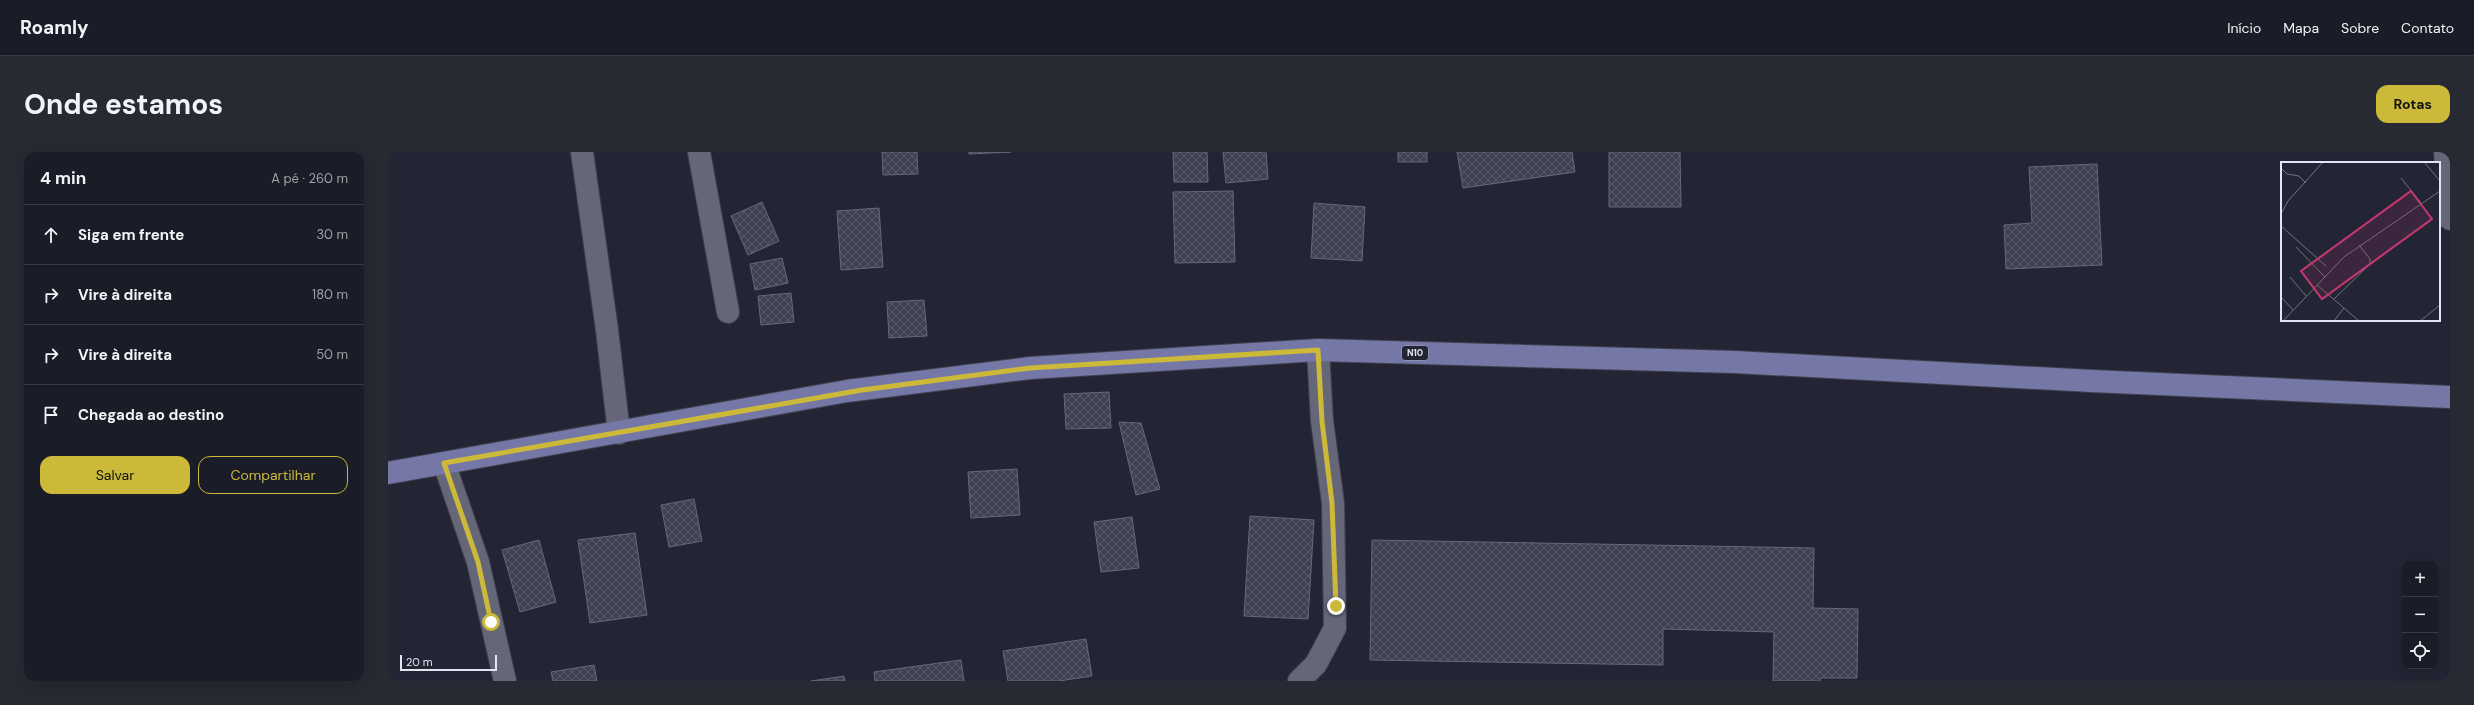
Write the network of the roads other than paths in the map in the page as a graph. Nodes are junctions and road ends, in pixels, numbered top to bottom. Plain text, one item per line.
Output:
1 (582, 152) edge
2 (699, 152) edge
3 (2445, 152) edge
4 (2450, 219) edge
5 (728, 312) dead end
6 (1318, 350) junction
7 (2450, 397) edge
8 (619, 433) junction
9 (444, 463) junction
10 (388, 473) edge
11 (505, 681) edge
12 (1299, 681) edge

1 - 8 street
2 - 5 street
3 - 4 street
6 - 7 main road, N10
6 - 8 main road, N10
6 - 12 street
8 - 9 main road, N10
9 - 10 main road, N10
9 - 11 street

